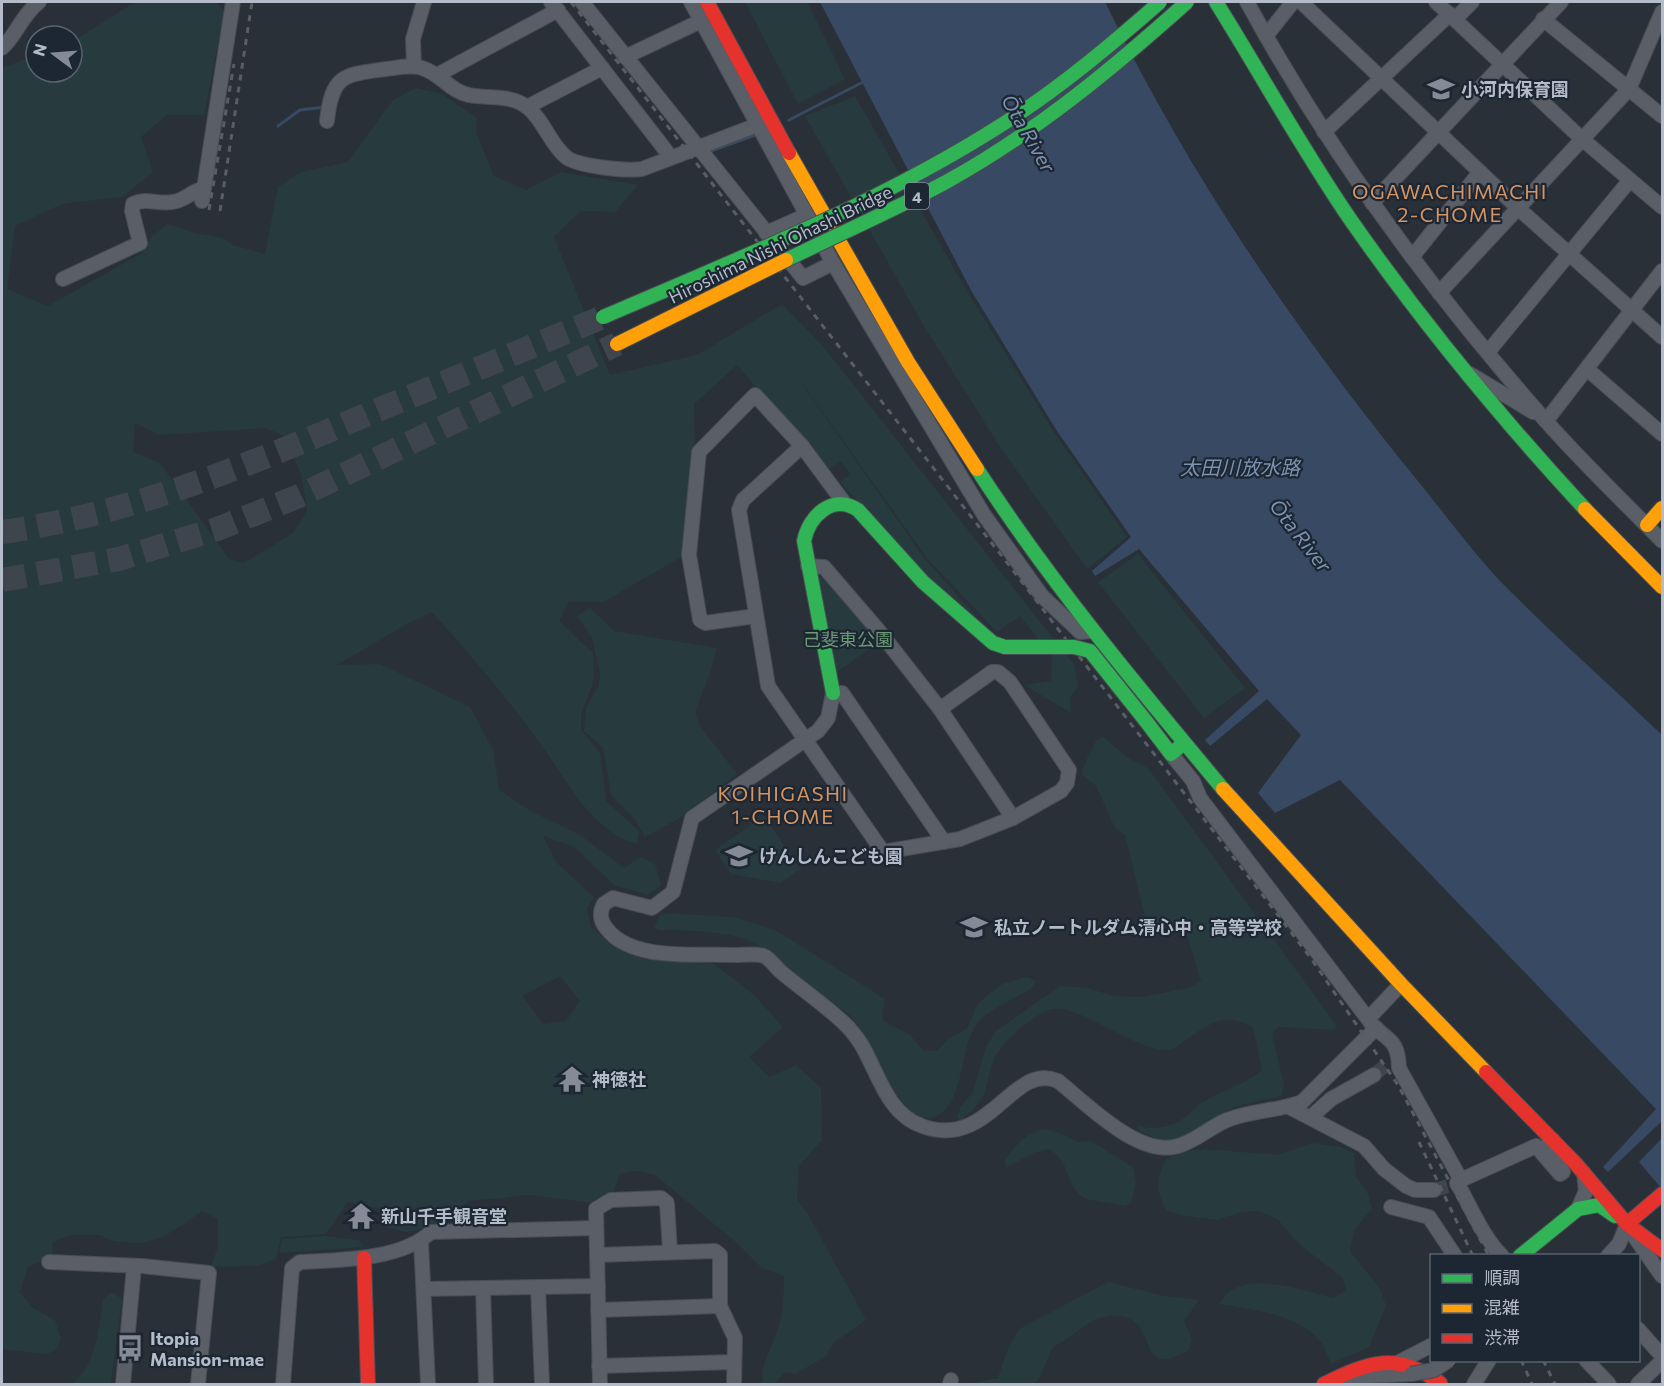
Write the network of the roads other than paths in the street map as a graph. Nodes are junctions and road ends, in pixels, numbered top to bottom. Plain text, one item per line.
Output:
1 (39, 2) edge
2 (233, 2) edge
3 (424, 2) edge
4 (582, 2) edge
5 (691, 2) edge
6 (707, 2) edge
7 (1160, 2) edge
8 (1187, 2) edge
9 (1216, 2) edge
10 (1247, 2) edge
11 (1293, 2) edge
12 (1301, 2) edge
13 (1436, 2) edge
14 (1472, 2) edge
15 (1561, 2) edge
16 (555, 6) edge
17 (1662, 12) edge
18 (1453, 16) junction
19 (1543, 20) junction
20 (701, 21) junction
21 (1266, 36) junction
22 (2, 48) edge
23 (625, 57) junction
24 (1503, 63) junction
25 (414, 66) junction
26 (602, 68) junction
27 (437, 75) junction
28 (1382, 79) junction
29 (1629, 89) junction
30 (527, 107) junction
31 (1662, 116) edge
32 (327, 121) dead end
33 (764, 123) junction
34 (1324, 132) junction
35 (1438, 132) junction
36 (1582, 139) junction
37 (698, 149) junction
38 (670, 156) junction
39 (1480, 172) junction
40 (1630, 180) junction
41 (1372, 203) junction
42 (1662, 207) edge
43 (1518, 208) junction
44 (807, 215) junction
45 (766, 232) junction
46 (1568, 253) junction
47 (1412, 257) junction
48 (833, 262) junction
49 (1662, 271) edge
50 (63, 279) dead end
51 (1439, 293) junction
52 (1632, 310) junction
53 (603, 317) tunnel mouth
54 (1662, 337) edge
55 (617, 344) tunnel mouth
56 (1488, 352) junction
57 (1587, 369) junction
58 (1464, 374) junction
59 (1543, 417) junction
60 (1662, 434) edge
61 (802, 446) junction
62 (845, 504) junction
63 (1662, 508) edge
64 (1647, 525) junction
65 (1662, 541) edge
66 (808, 566) junction
67 (1662, 587) edge
68 (756, 616) junction
69 (1093, 632) junction
70 (832, 693) junction
71 (940, 710) junction
72 (805, 740) junction
73 (1184, 742) junction
74 (1171, 753) junction
75 (1013, 818) junction
76 (945, 842) junction
77 (1401, 984) junction
78 (1372, 1024) junction
79 (1374, 1075) tunnel mouth
80 (1289, 1107) junction
81 (1311, 1117) junction
82 (1553, 1140) junction
83 (1584, 1173) junction
84 (1458, 1182) junction
85 (1434, 1190) tunnel mouth
86 (1662, 1194) edge
87 (1391, 1207) dead end
88 (1578, 1209) junction
89 (1627, 1224) junction
90 (596, 1228) junction
91 (421, 1242) junction
92 (1662, 1250) edge
93 (670, 1252) junction
94 (1454, 1254) edge
95 (1500, 1254) edge
96 (1524, 1254) edge
97 (1610, 1254) edge
98 (597, 1255) junction
99 (364, 1258) junction
100 (50, 1262) dead end
101 (134, 1267) junction
102 (1662, 1276) edge
103 (598, 1286) junction
104 (538, 1287) junction
105 (483, 1288) junction
106 (425, 1289) junction
107 (720, 1306) junction
108 (598, 1310) junction
109 (1640, 1331) edge
110 (1430, 1346) edge
111 (1662, 1356) edge
112 (1662, 1361) edge
113 (734, 1362) junction
114 (1399, 1362) junction
115 (1444, 1362) edge
116 (1446, 1362) edge
117 (1488, 1362) edge
118 (1588, 1362) edge
119 (599, 1366) junction
120 (1338, 1377) junction
121 (123, 1384) edge
122 (198, 1384) edge
123 (283, 1384) edge
124 (368, 1384) edge
125 (428, 1384) edge
126 (486, 1384) edge
127 (542, 1384) edge
128 (600, 1384) edge
129 (734, 1384) edge
130 (1324, 1384) edge
131 (1440, 1384) edge
132 (1474, 1384) edge
133 (1609, 1384) edge
134 (1638, 1384) edge

1 - 22 street
2 - 50 street
3 - 25 street
4 - 23 street
5 - 20 street
6 - 33 main road
7 - 53 main road, Hiroshima Nishi Ohashi Bridge / 4, bridge
8 - 55 main road, Hiroshima Nishi Ohashi Bridge / 4, bridge
9 - 58 main road
10 - 21 street
11 - 21 street
12 - 28 street
13 - 18 street
14 - 18 street
15 - 19 street
16 - 26 street
16 - 27 street
17 - 29 street
18 - 24 street
18 - 28 street
19 - 24 street
19 - 29 street
20 - 23 street
20 - 33 street
21 - 34 street
23 - 37 street
24 - 35 street
24 - 36 street
25 - 27 street
25 - 32 street
26 - 30 street
26 - 38 street
27 - 30 street
28 - 34 street
28 - 35 street
29 - 31 street
29 - 36 street
30 - 38 street
33 - 37 street
33 - 44 street
33 - 69 main road
34 - 41 street
35 - 39 street
35 - 41 street
36 - 40 street
36 - 43 street
37 - 38 street
37 - 45 street
39 - 43 street
39 - 47 street
40 - 42 street
40 - 46 street
41 - 47 street
43 - 46 street
43 - 51 street
44 - 45 street
44 - 48 street
45 - 48 street
46 - 52 street
46 - 56 street
47 - 51 street
48 - 69 street
49 - 52 street
51 - 56 street
52 - 54 street
52 - 57 street
56 - 59 street
57 - 59 street
57 - 60 street
58 - 59 street
58 - 67 main road
59 - 64 street
61 - 62 street
61 - 68 street
61 - 68 street
62 - 66 main road
62 - 74 main road, bridge
63 - 64 main road
64 - 65 street
66 - 70 main road
66 - 71 street
68 - 72 street
69 - 73 main road
70 - 72 street
70 - 76 street
71 - 75 street
71 - 75 street
72 - 76 street
72 - 80 street
73 - 74 main road
73 - 77 main road
74 - 78 street
75 - 76 street
77 - 78 street
77 - 82 main road
78 - 80 street
78 - 84 street
79 - 81 street
80 - 81 street
81 - 85 street
82 - 83 main road
82 - 84 street
83 - 88 street
83 - 89 main road
84 - 95 street
86 - 89 main road
87 - 94 street
88 - 89 main road
88 - 96 main road
89 - 92 main road
89 - 97 street
89 - 102 street
90 - 91 street
90 - 93 street
90 - 98 street
91 - 99 street
91 - 106 street
93 - 98 street
93 - 107 street
98 - 103 street
99 - 123 street
99 - 124 main road
100 - 101 street
101 - 121 street
101 - 122 street
103 - 104 street
103 - 108 street
104 - 105 street
104 - 127 street
105 - 106 street
105 - 126 street
106 - 125 street
107 - 108 street
107 - 113 street
108 - 119 street
109 - 111 street
110 - 114 street
112 - 134 street
113 - 119 street
113 - 129 street
114 - 120 main road
114 - 131 main road
115 - 131 main road
116 - 120 street, bridge
117 - 132 street
118 - 133 street
119 - 128 street
120 - 130 main road

